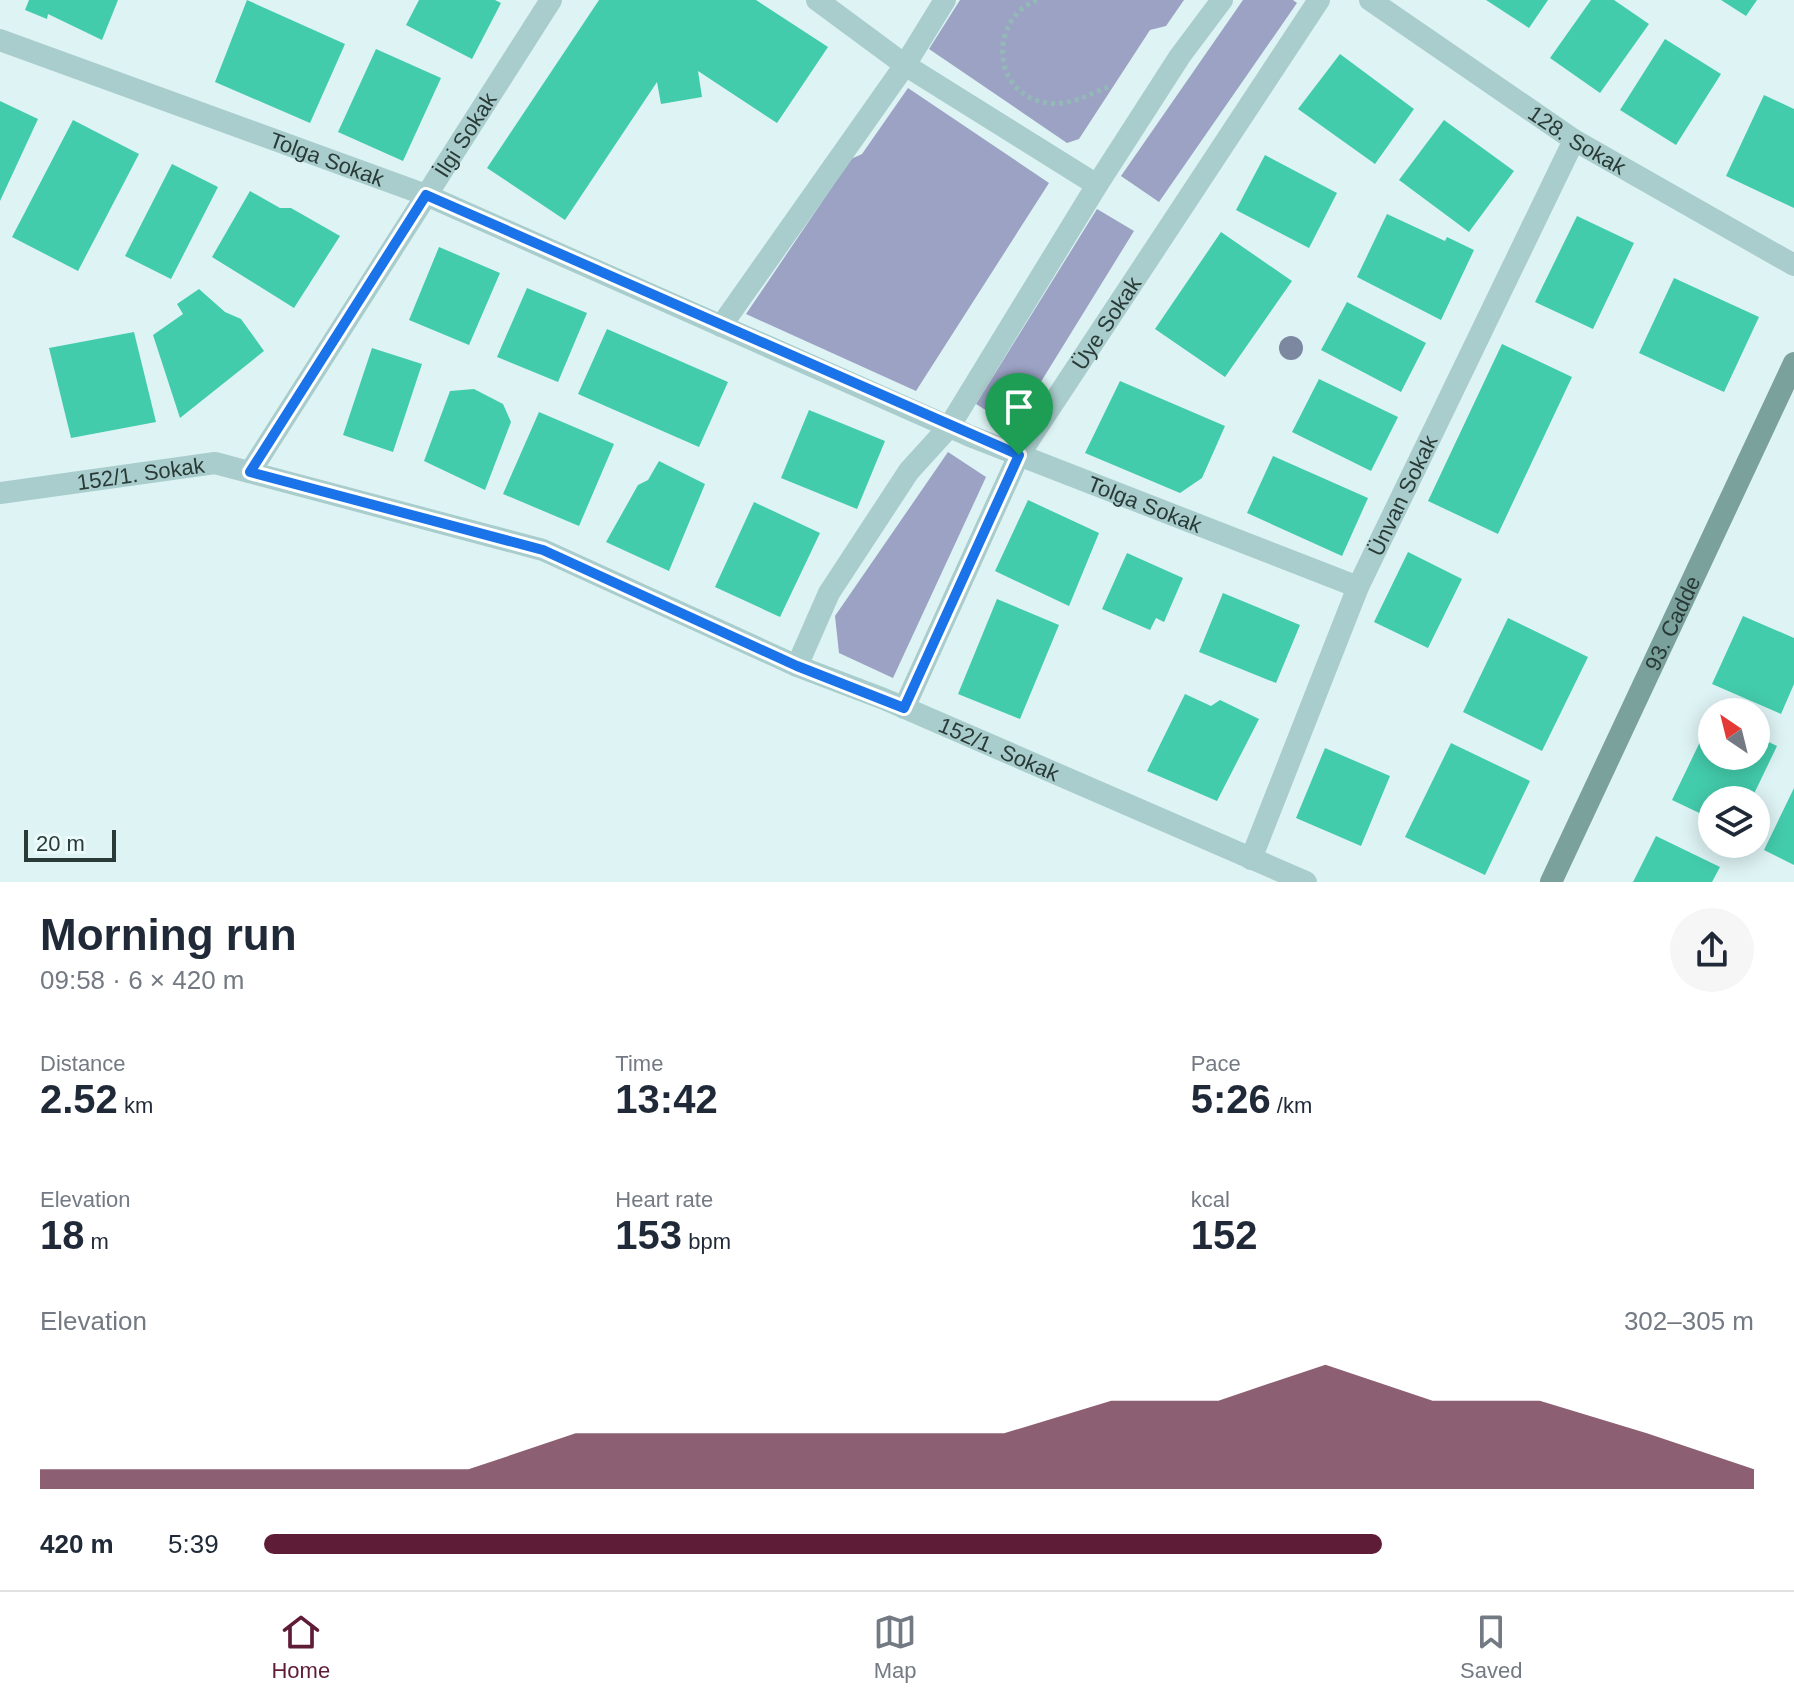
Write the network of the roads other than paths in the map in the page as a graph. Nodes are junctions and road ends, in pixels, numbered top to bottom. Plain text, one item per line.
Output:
1 (551, 0) edge
2 (817, 0) edge
3 (945, 0) edge
4 (1222, 0) edge
5 (1319, 0) edge
6 (1370, 0) edge
7 (0, 40) edge
8 (905, 65) junction
9 (1574, 140) junction
10 (1097, 185) junction
11 (426, 195) junction
12 (1794, 265) edge
13 (721, 326) junction
14 (1794, 363) edge
15 (949, 427) junction
16 (1019, 455) junction
17 (250, 472) junction
18 (0, 493) edge
19 (1358, 587) junction
20 (797, 666) junction
21 (904, 708) junction
22 (1251, 859) junction
23 (1306, 882) edge
24 (1551, 882) edge

1 - 11 street, İlgi Sokak
2 - 8 street
3 - 8 street
4 - 10 street
5 - 16 street, Üye Sokak
6 - 9 street, 128. Sokak
7 - 11 street, Tolga Sokak
8 - 10 street
8 - 13 street
9 - 12 street, 128. Sokak
9 - 19 street, Ünvan Sokak
10 - 15 street
11 - 13 street, Tolga Sokak
11 - 17 street, İlgi Sokak
13 - 15 street, Tolga Sokak
14 - 24 main road, 93. Cadde
15 - 16 street, Tolga Sokak
15 - 20 street
16 - 19 street, Tolga Sokak
16 - 21 street, Üye Sokak
17 - 18 street, 152/1. Sokak
17 - 20 street, 152/1. Sokak
19 - 22 street, Ünvan Sokak
20 - 21 street, 152/1. Sokak
21 - 22 street, 152/1. Sokak
22 - 23 street, 152/1. Sokak

